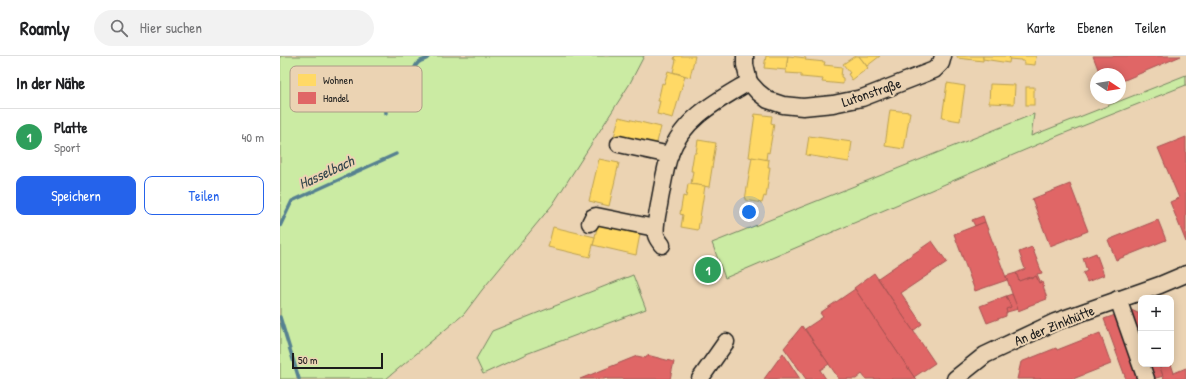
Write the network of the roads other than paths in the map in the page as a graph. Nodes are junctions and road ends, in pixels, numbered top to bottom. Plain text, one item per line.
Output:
1 (744, 56) edge
2 (943, 56) edge
3 (750, 82) junction
4 (619, 144) dead end
5 (670, 155) junction
6 (590, 223) dead end
7 (655, 228) junction
8 (662, 245) dead end
9 (1186, 274) edge
10 (1118, 299) junction
11 (726, 342) dead end
12 (700, 379) edge
13 (955, 379) edge
14 (1146, 379) edge

1 - 3 street
2 - 3 street, Lutonstraße
3 - 5 street
4 - 5 street
5 - 7 street
6 - 7 street
7 - 8 street
9 - 10 street, An der Zinkhütte
10 - 13 street, An der Zinkhütte
10 - 14 street
11 - 12 street

